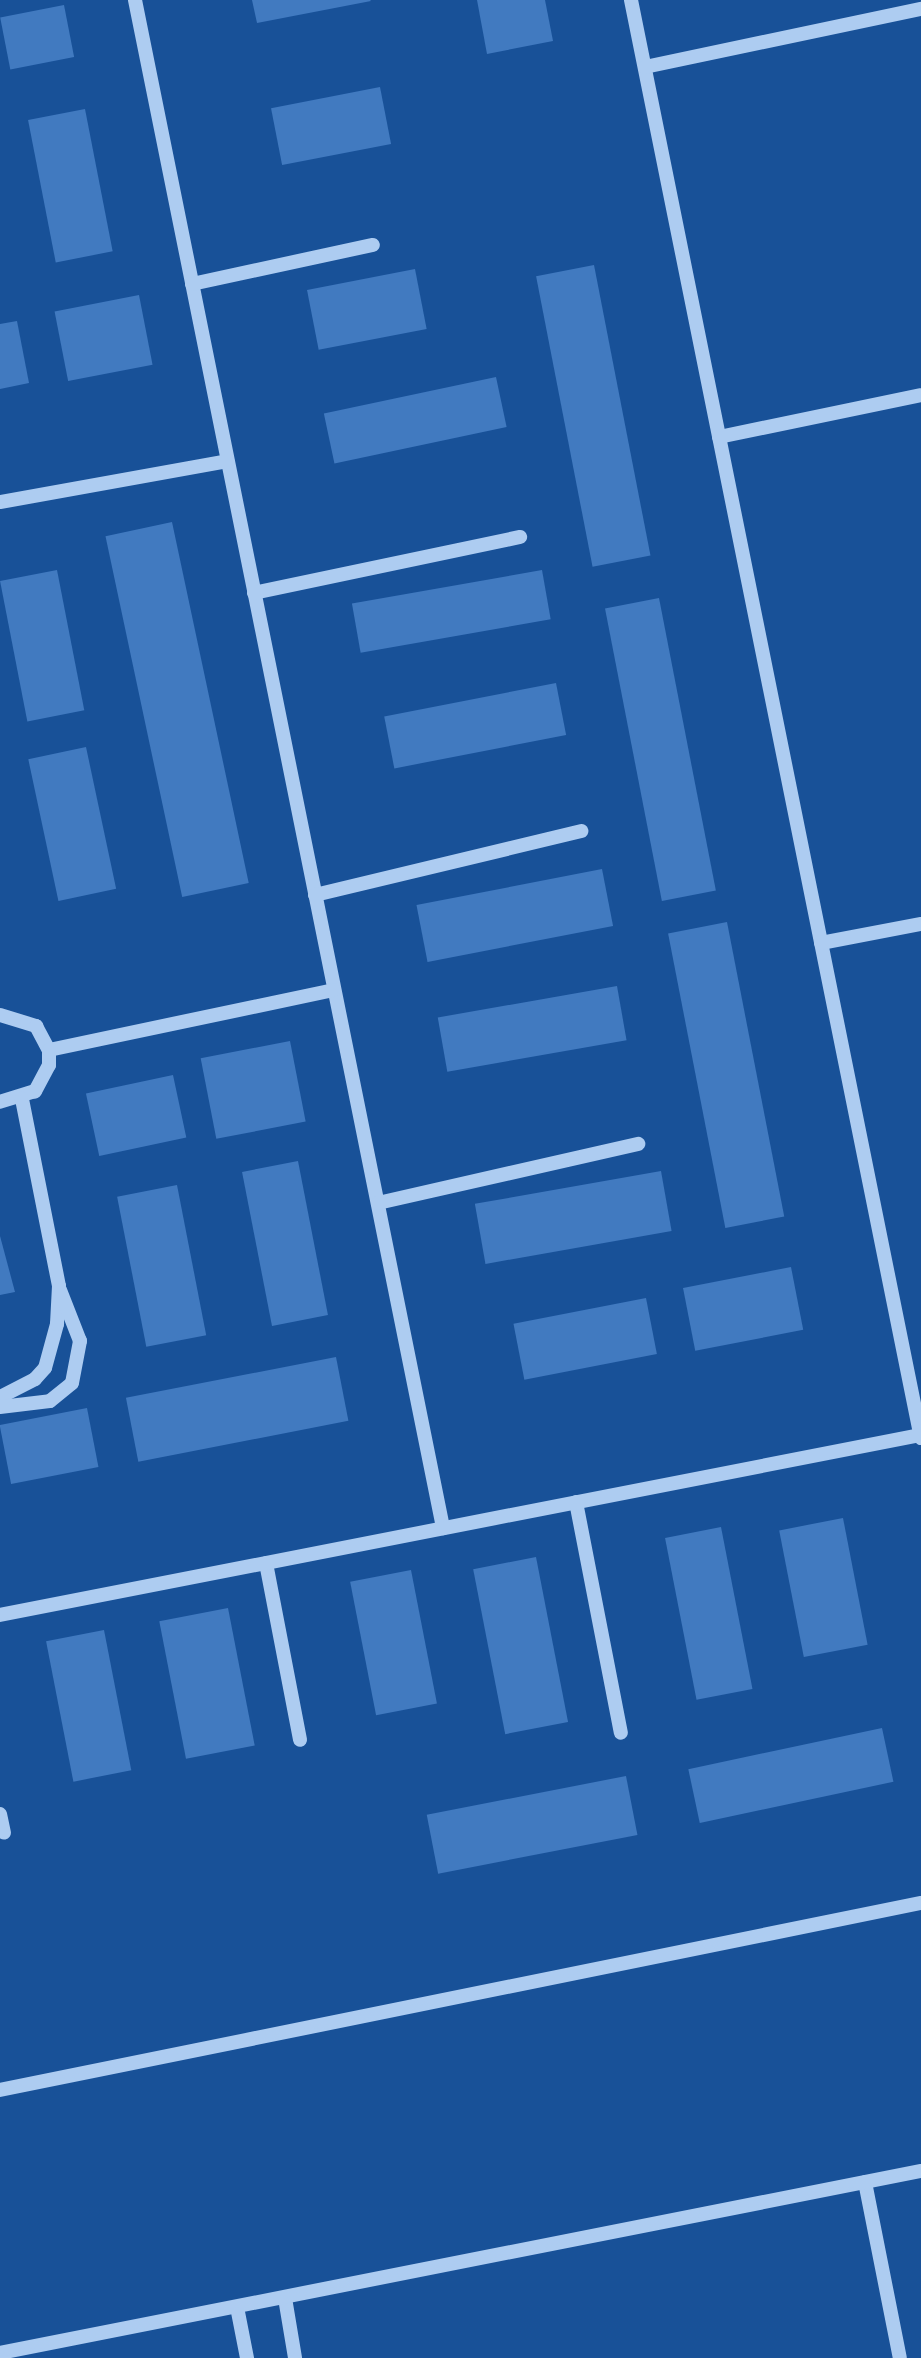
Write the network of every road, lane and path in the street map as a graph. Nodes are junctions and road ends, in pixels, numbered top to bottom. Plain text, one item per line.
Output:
1 (135, 0) edge
2 (631, 0) edge
3 (921, 9) edge
4 (645, 67) junction
5 (373, 245) dead end
6 (192, 284) junction
7 (921, 395) edge
8 (719, 437) junction
9 (227, 461) junction
10 (0, 502) edge
11 (520, 537) dead end
12 (254, 593) junction
13 (581, 831) dead end
14 (315, 895) junction
15 (921, 924) edge
16 (821, 943) junction
17 (334, 990) junction
18 (0, 1015) edge
19 (49, 1050) junction
20 (22, 1099) junction
21 (0, 1102) edge
22 (638, 1144) dead end
23 (378, 1203) junction
24 (59, 1286) junction
25 (0, 1397) edge
26 (0, 1407) edge
27 (921, 1436) edge
28 (576, 1502) junction
29 (443, 1528) junction
30 (266, 1563) junction
31 (0, 1615) edge
32 (621, 1733) dead end
33 (300, 1740) dead end
34 (0, 1814) edge
35 (4, 1833) dead end
36 (921, 1903) edge
37 (0, 2090) edge
38 (921, 2171) edge
39 (865, 2182) junction
40 (285, 2298) junction
41 (237, 2307) junction
42 (0, 2353) edge
43 (247, 2358) edge
44 (295, 2358) edge
45 (900, 2358) edge

1 - 6 street
2 - 4 street
3 - 4 street
4 - 8 street
5 - 6 street
6 - 9 street
7 - 8 street
8 - 16 street
9 - 10 street
9 - 12 street
11 - 12 street
12 - 14 street
13 - 14 street
14 - 17 street
15 - 16 street
16 - 27 street
17 - 19 street
17 - 23 street
18 - 19 street
19 - 20 street
20 - 21 street
20 - 24 street
22 - 23 street
23 - 29 street
24 - 25 street
24 - 26 street
27 - 28 street
28 - 29 street
28 - 32 street
29 - 30 street
30 - 31 street
30 - 33 street
34 - 35 street
36 - 37 street
38 - 39 street
39 - 40 street
39 - 45 street
40 - 41 street
40 - 44 street
41 - 42 street
41 - 43 street

